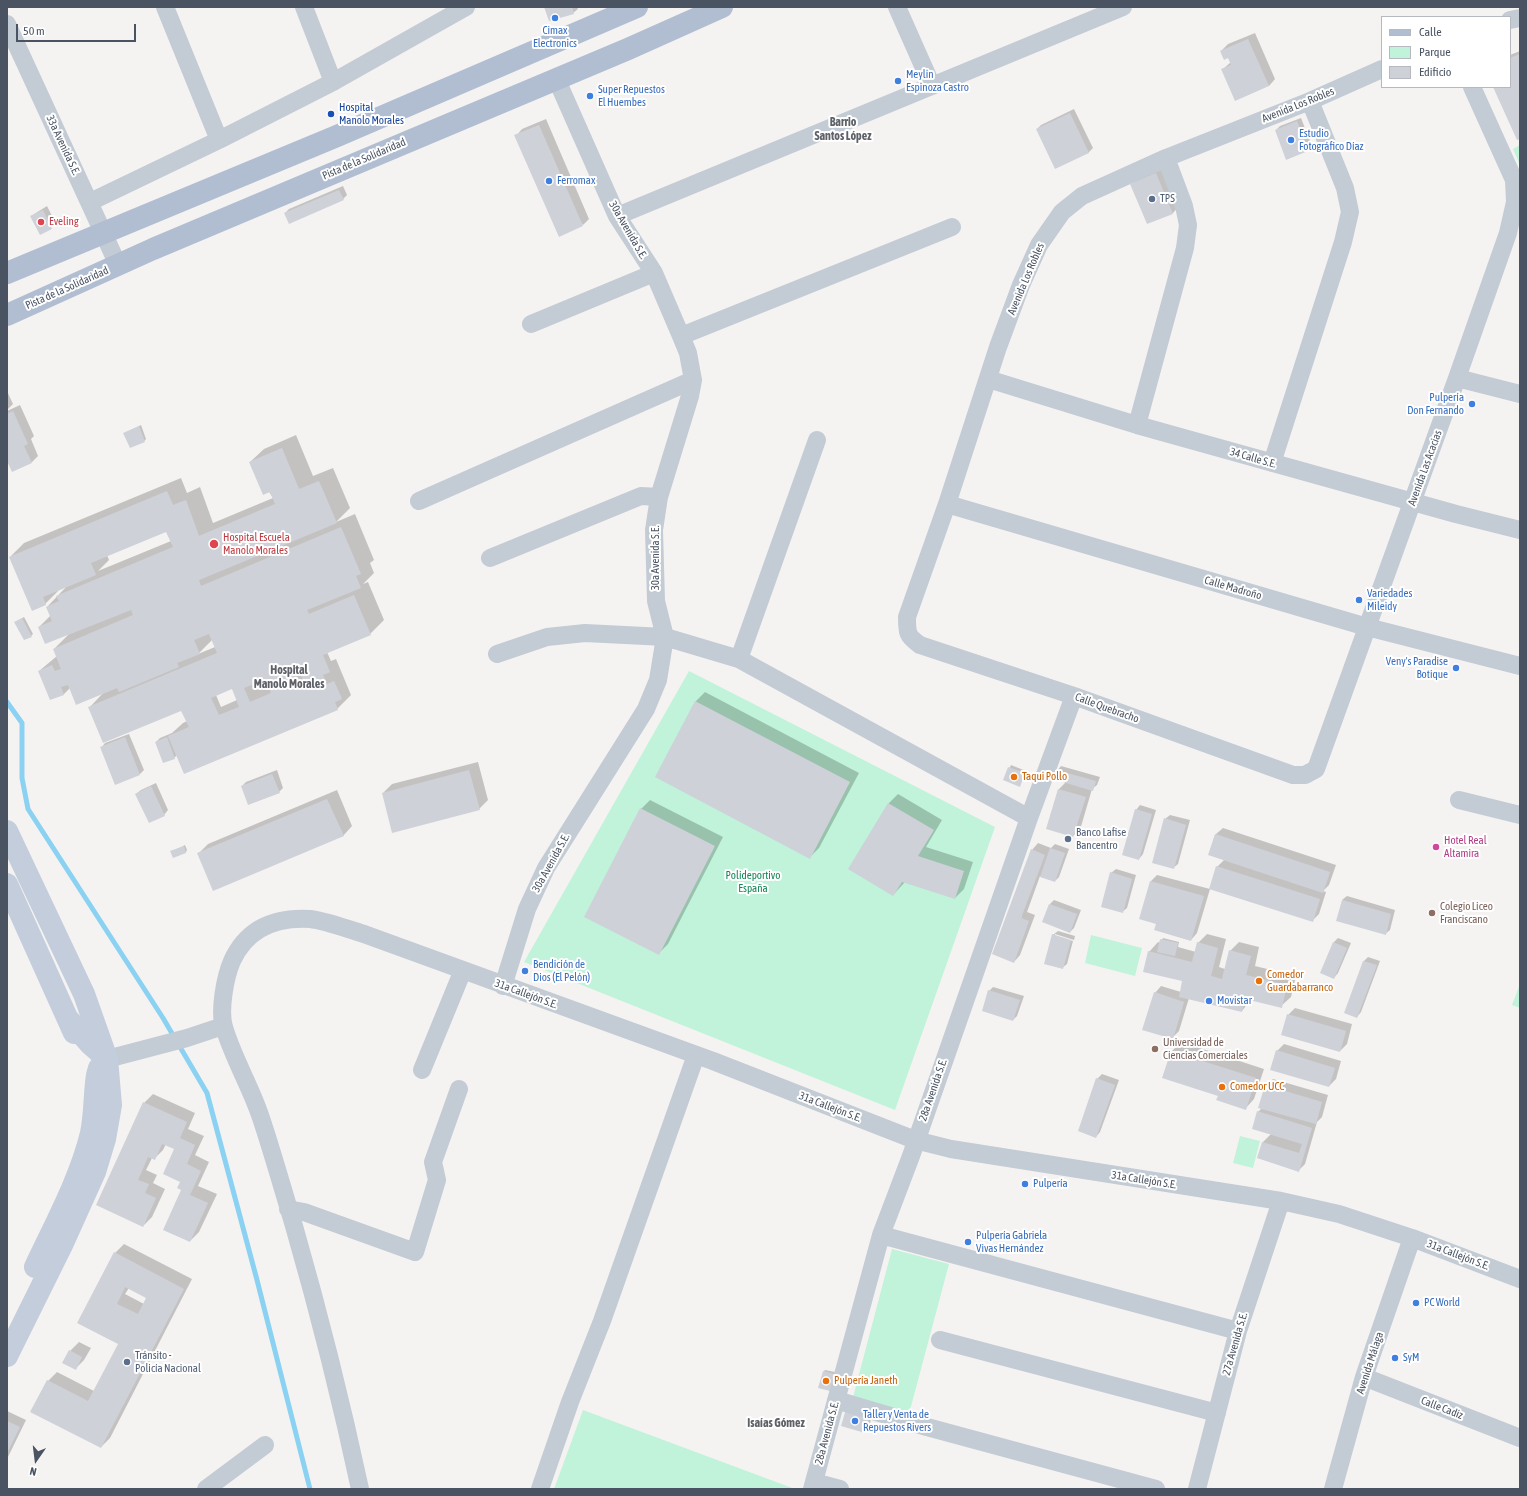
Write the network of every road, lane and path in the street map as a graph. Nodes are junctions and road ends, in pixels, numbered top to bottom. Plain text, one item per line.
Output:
1 (165, 7) edge
2 (304, 7) edge
3 (466, 7) edge
4 (637, 7) edge
5 (722, 7) edge
6 (897, 7) edge
7 (1123, 7) edge
8 (611, 12) edge
9 (7, 24) edge
10 (1381, 69) edge
11 (556, 78) junction
12 (332, 82) junction
13 (932, 86) junction
14 (1472, 88) edge
15 (1310, 101) junction
16 (219, 140) junction
17 (1166, 158) junction
18 (90, 202) junction
19 (617, 216) junction
20 (952, 227) dead end
21 (103, 233) junction
22 (118, 265) junction
23 (7, 273) edge
24 (654, 273) junction
25 (7, 315) edge
26 (531, 324) dead end
27 (681, 336) junction
28 (1457, 378) junction
29 (988, 379) junction
30 (693, 380) junction
31 (1520, 394) edge
32 (1136, 425) junction
33 (817, 440) dead end
34 (1272, 463) junction
35 (659, 497) junction
36 (419, 501) dead end
37 (1413, 502) junction
38 (947, 504) junction
39 (1520, 530) edge
40 (490, 558) dead end
41 (1367, 627) junction
42 (665, 637) junction
43 (910, 638) joint
44 (498, 654) dead end
45 (739, 659) junction
46 (1520, 666) edge
47 (1074, 696) junction
48 (1305, 775) joint
49 (1458, 800) dead end
50 (1520, 815) edge
51 (1029, 818) junction
52 (7, 831) edge
53 (7, 884) edge
54 (463, 970) junction
55 (503, 986) junction
56 (69, 1020) junction
57 (224, 1026) junction
58 (696, 1055) junction
59 (107, 1059) junction
60 (422, 1070) dead end
61 (459, 1090) dead end
62 (94, 1105) junction
63 (915, 1140) junction
64 (1281, 1201) junction
65 (288, 1209) junction
66 (881, 1235) junction
67 (1412, 1238) junction
68 (1520, 1279) edge
69 (7, 1324) edge
70 (1238, 1331) junction
71 (940, 1340) dead end
72 (7, 1356) edge
73 (1364, 1377) junction
74 (836, 1400) junction
75 (1217, 1413) junction
76 (1520, 1438) edge
77 (265, 1445) dead end
78 (813, 1486) edge
79 (206, 1489) edge
80 (360, 1489) edge
81 (540, 1489) edge
82 (840, 1489) edge
83 (1156, 1489) edge
84 (1197, 1489) edge
85 (1333, 1489) edge

1 - 16 street
2 - 12 street
3 - 12 street
4 - 8 main road
5 - 11 main road, Pista de la Solidaridad
6 - 13 street
7 - 13 street
8 - 21 main road
9 - 18 street, 33a Avenida S.E.
10 - 15 street, Avenida Los Robles
11 - 19 street, 30a Avenida S.E.
11 - 22 main road, Pista de la Solidaridad
12 - 16 street
13 - 19 street
14 - 28 street, Avenida Las Acacias
15 - 17 street, Avenida Los Robles
15 - 34 street
16 - 18 street
17 - 29 street, Avenida Los Robles
17 - 32 street
18 - 21 street, 33a Avenida S.E.
19 - 24 street, 30a Avenida S.E.
20 - 27 street
21 - 22 street, 33a Avenida S.E.
21 - 23 main road
22 - 25 main road, Pista de la Solidaridad
24 - 26 street
24 - 27 street, 30a Avenida S.E.
27 - 30 street, 30a Avenida S.E.
28 - 31 street
28 - 37 street, Avenida Las Acacias
29 - 32 street, 34 Calle S.E.
29 - 38 street, Avenida Los Robles
30 - 35 street, 30a Avenida S.E.
30 - 36 street
32 - 34 street, 34 Calle S.E.
33 - 45 street
34 - 37 street, 34 Calle S.E.
35 - 40 street
35 - 42 street, 30a Avenida S.E.
37 - 39 street, 34 Calle S.E.
37 - 41 street, Avenida Las Acacias
38 - 41 street, Calle Madroño
38 - 43 street, Avenida Los Robles
41 - 46 street, Calle Madroño
41 - 48 street, Avenida Las Acacias
42 - 44 street
42 - 45 street
42 - 55 street, 30a Avenida S.E.
43 - 47 street, Calle Quebracho
45 - 51 street
47 - 48 street, Calle Quebracho
47 - 51 street, 28a Avenida S.E.
49 - 50 street
51 - 63 street, 28a Avenida S.E.
52 - 59 main road
53 - 56 main road
54 - 55 street, 31a Callejón S.E.
54 - 57 street, 31a Callejón S.E.
54 - 60 street
55 - 58 street, 31a Callejón S.E.
56 - 59 main road
56 - 62 main road
57 - 59 street
57 - 65 street, 31a Callejón S.E.
58 - 63 street, 31a Callejón S.E.
58 - 81 street
59 - 62 main road
59 - 72 main road
61 - 65 street
62 - 69 main road
63 - 64 street, 31a Callejón S.E.
63 - 66 street, 28a Avenida S.E.
64 - 67 street, 31a Callejón S.E.
64 - 70 street, 27a Avenida S.E.
65 - 80 street, 31a Callejón S.E.
66 - 70 street
66 - 74 street, 28a Avenida S.E.
67 - 68 street, 31a Callejón S.E.
67 - 73 street, Avenida Málaga
70 - 75 street, 27a Avenida S.E.
71 - 75 street
73 - 76 street, Calle Cadiz
73 - 85 street, Avenida Málaga
74 - 78 street, 28a Avenida S.E.
74 - 83 street
75 - 84 street, 27a Avenida S.E.
77 - 79 street
78 - 82 street

